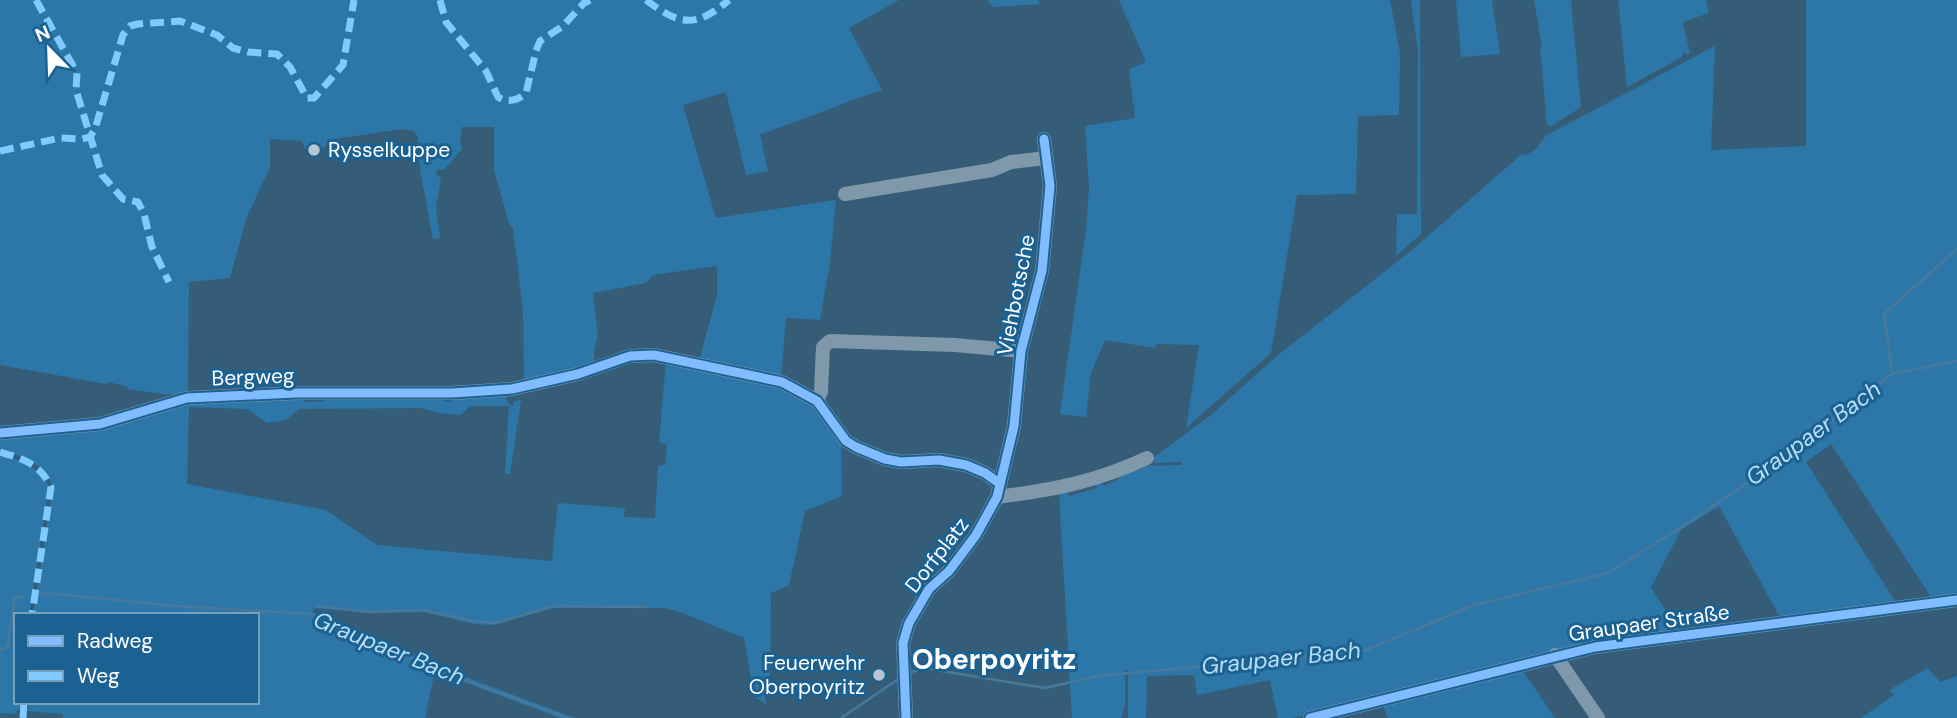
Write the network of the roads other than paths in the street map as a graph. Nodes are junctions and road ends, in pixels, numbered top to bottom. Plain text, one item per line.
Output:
1 (1044, 139) dead end
2 (1046, 158) junction
3 (845, 194) dead end
4 (1020, 351) junction
5 (817, 401) junction
6 (0, 433) edge
7 (1147, 458) dead end
8 (998, 490) junction
9 (1957, 600) edge
10 (1555, 655) junction
11 (906, 718) edge
12 (1310, 718) edge
13 (1598, 718) edge

1 - 2 street, Viehbotsche
2 - 3 street
2 - 4 street, Viehbotsche
4 - 5 street
4 - 8 street, Viehbotsche
5 - 6 street, Bergweg
5 - 8 street
7 - 8 street
8 - 11 street, Dorfplatz
9 - 10 street, Graupaer Straße
10 - 12 street, Graupaer Straße
10 - 13 street

